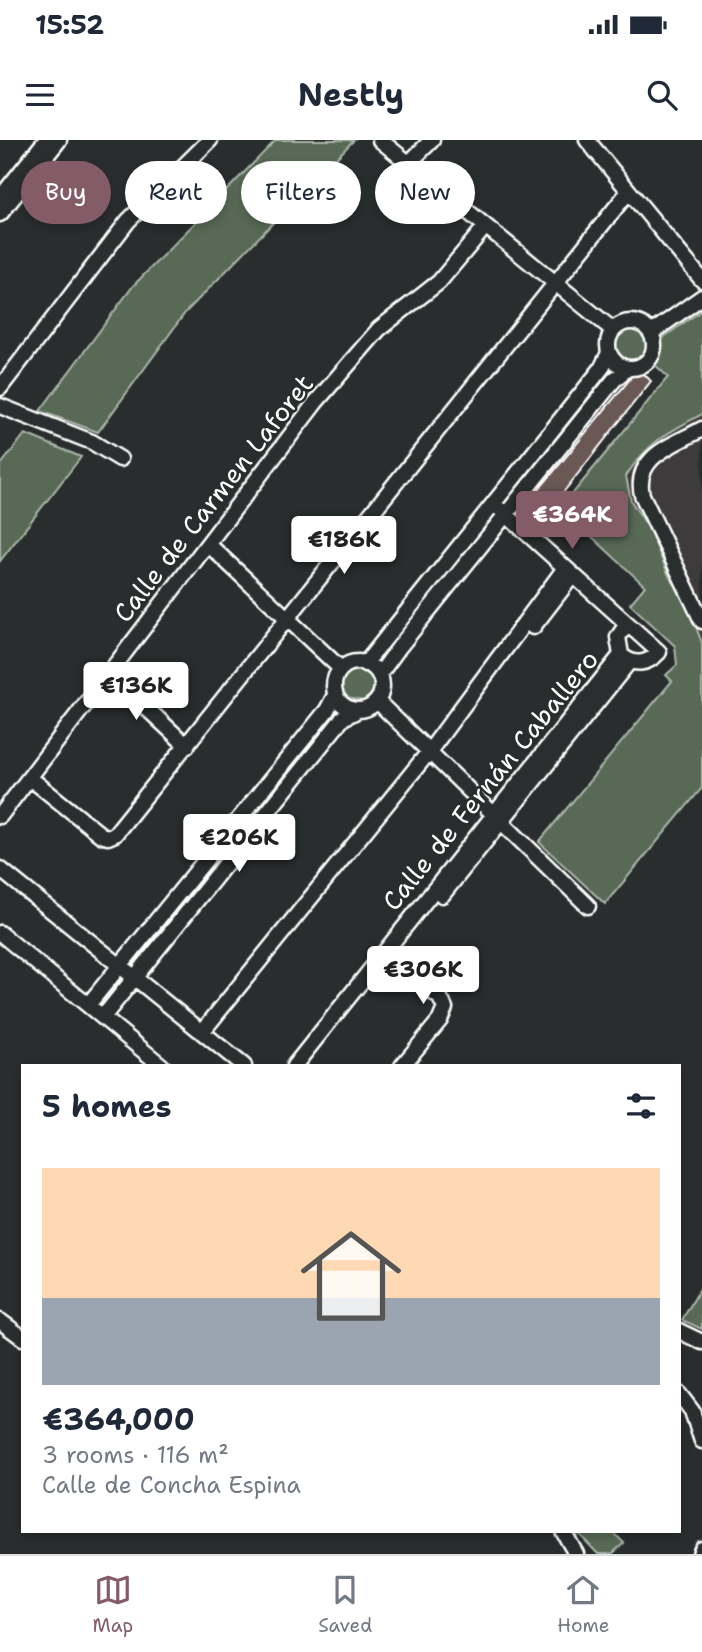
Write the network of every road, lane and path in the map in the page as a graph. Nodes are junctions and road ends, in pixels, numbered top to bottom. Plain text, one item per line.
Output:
1 (46, 140) edge
2 (59, 140) edge
3 (210, 140) edge
4 (380, 140) edge
5 (432, 140) edge
6 (587, 140) edge
7 (406, 161) edge
8 (411, 161) edge
9 (6, 181) edge
10 (627, 189) junction
11 (0, 198) edge
12 (0, 214) edge
13 (475, 219) edge
14 (485, 227) junction
15 (702, 280) edge
16 (553, 283) junction
17 (702, 297) edge
18 (613, 330) junction
19 (651, 333) junction
20 (609, 353) junction
21 (628, 368) junction
22 (0, 388) edge
23 (0, 406) edge
24 (702, 429) edge
25 (120, 459) dead end
26 (494, 503) junction
27 (506, 515) junction
28 (208, 544) junction
29 (569, 571) junction
30 (284, 616) junction
31 (702, 621) edge
32 (627, 624) junction
33 (625, 659) junction
34 (365, 664) junction
35 (341, 669) junction
36 (108, 673) junction
37 (379, 675) junction
38 (335, 695) junction
39 (377, 701) junction
40 (358, 710) junction
41 (184, 743) junction
42 (430, 754) junction
43 (32, 775) junction
44 (0, 816) edge
45 (497, 819) junction
46 (0, 869) edge
47 (588, 906) dead end
48 (0, 933) edge
49 (388, 955) junction
50 (120, 966) junction
51 (134, 977) junction
52 (88, 1005) junction
53 (103, 1017) junction
54 (205, 1034) junction
55 (160, 1064) edge
56 (242, 1064) edge
57 (296, 1064) edge
58 (306, 1064) edge
59 (404, 1064) edge
60 (0, 1321) edge
61 (681, 1332) edge
62 (21, 1337) edge
63 (702, 1342) edge
64 (681, 1397) edge
65 (702, 1441) edge
66 (565, 1533) edge
67 (576, 1554) edge

1 - 9 street
2 - 12 street
3 - 22 street
4 - 7 street
5 - 8 street
6 - 10 street
9 - 11 street
10 - 15 street
10 - 16 street
13 - 14 street
14 - 16 street
14 - 28 street, Calle de Carmen Laforet
16 - 18 street
16 - 30 street
17 - 19 street
18 - 19 street
18 - 20 street
19 - 21 street
20 - 21 street
20 - 26 street
21 - 27 street
23 - 25 street
24 - 31 street
26 - 27 street
26 - 34 street
27 - 29 street
27 - 37 street
28 - 30 street
28 - 36 street, Calle de Carmen Laforet
29 - 32 street
29 - 42 street
30 - 35 street
30 - 41 street
32 - 33 street
32 - 33 street
33 - 45 street, Calle de Fernán Caballero
34 - 35 street
34 - 37 street
35 - 38 street
36 - 41 street
36 - 43 street, Calle de Carmen Laforet
37 - 39 street
38 - 40 street
38 - 50 street
39 - 40 street
39 - 42 street
40 - 51 street
41 - 43 street
42 - 45 street
42 - 54 street
43 - 44 street, Calle de Carmen Laforet
45 - 47 street
45 - 49 street, Calle de Fernán Caballero
46 - 50 street
48 - 52 street
49 - 57 street, Calle de Fernán Caballero
49 - 58 street, Calle de Fernán Caballero
49 - 59 street
50 - 51 street
50 - 52 street
51 - 53 street
51 - 54 street
52 - 53 street
53 - 55 street
54 - 56 street
60 - 62 street
61 - 63 street
64 - 65 street
66 - 67 street

